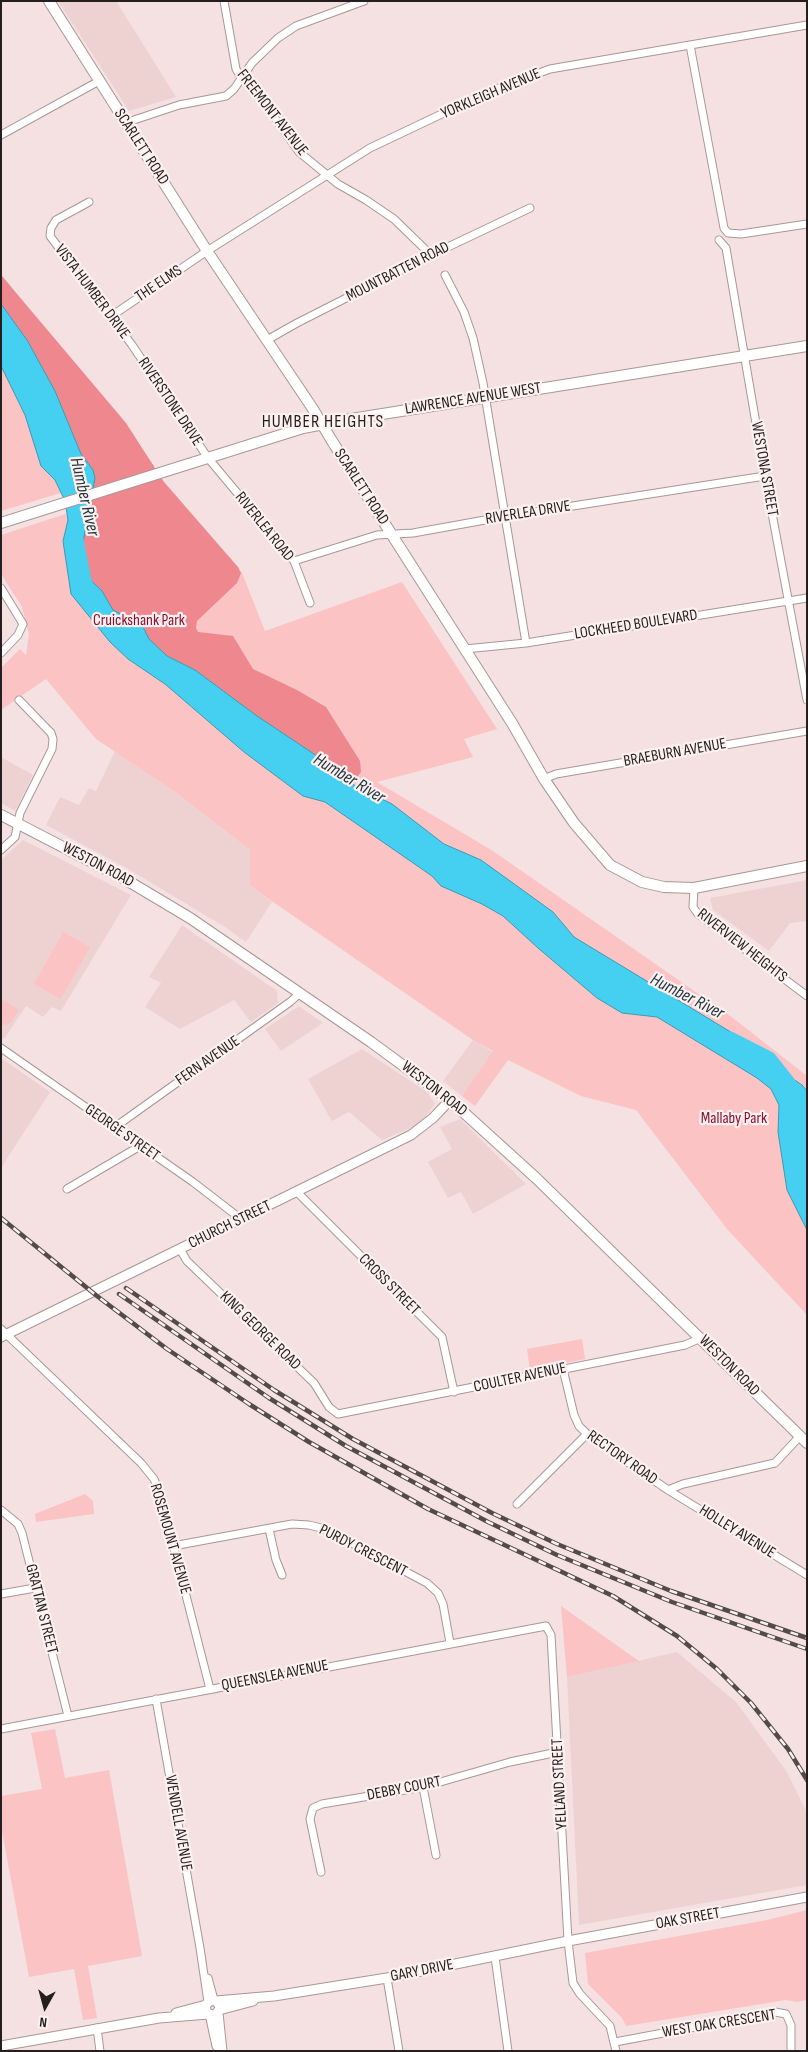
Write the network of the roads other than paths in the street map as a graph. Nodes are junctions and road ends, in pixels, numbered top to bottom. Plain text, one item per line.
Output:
1 (49, 1) edge
2 (224, 1) edge
3 (364, 1) edge
4 (807, 25) edge
5 (690, 46) junction
6 (242, 79) junction
7 (99, 81) junction
8 (125, 123) junction
9 (1, 135) edge
10 (328, 176) junction
11 (89, 202) dead end
12 (530, 208) dead end
13 (807, 224) edge
14 (719, 240) dead end
15 (207, 250) junction
16 (430, 255) junction
17 (445, 275) dead end
18 (110, 317) junction
19 (267, 340) junction
20 (132, 345) joint
21 (807, 346) edge
22 (744, 356) junction
23 (485, 397) junction
24 (322, 425) junction
25 (208, 458) junction
26 (765, 476) junction
27 (506, 517) junction
28 (1, 523) edge
29 (392, 535) junction
30 (294, 561) junction
31 (1, 588) edge
32 (807, 598) edge
33 (788, 601) junction
34 (310, 602) dead end
35 (526, 643) junction
36 (465, 649) junction
37 (1, 654) edge
38 (19, 700) dead end
39 (807, 700) edge
40 (807, 731) edge
41 (544, 779) junction
42 (1, 815) edge
43 (18, 824) junction
44 (1, 850) edge
45 (807, 866) edge
46 (694, 888) junction
47 (299, 994) junction
48 (807, 996) edge
49 (1, 1048) edge
50 (450, 1100) junction
51 (115, 1127) junction
52 (140, 1146) junction
53 (67, 1189) dead end
54 (296, 1192) junction
55 (241, 1219) junction
56 (180, 1249) junction
57 (3, 1334) edge
58 (700, 1338) junction
59 (563, 1369) junction
60 (454, 1392) junction
61 (338, 1414) joint
62 (587, 1434) junction
63 (804, 1439) edge
64 (668, 1490) junction
65 (518, 1504) dead end
66 (1, 1510) edge
67 (269, 1529) junction
68 (174, 1546) junction
69 (282, 1575) dead end
70 (807, 1575) edge
71 (35, 1588) junction
72 (1, 1594) edge
73 (549, 1628) joint
74 (450, 1643) junction
75 (210, 1689) junction
76 (156, 1699) junction
77 (68, 1716) junction
78 (1, 1729) edge
79 (558, 1752) junction
80 (423, 1787) junction
81 (436, 1855) dead end
82 (321, 1872) dead end
83 (807, 1897) edge
84 (568, 1941) junction
85 (495, 1957) junction
86 (387, 1978) junction
87 (212, 2007) junction
88 (97, 2028) junction
89 (614, 2042) junction
90 (1, 2046) edge
91 (100, 2051) edge
92 (218, 2051) edge
93 (222, 2051) edge
94 (399, 2051) edge
95 (508, 2051) edge
96 (616, 2051) edge
97 (791, 2051) edge

1 - 7 main road, SCARLETT ROAD
2 - 6 street, FREEMONT AVENUE
3 - 6 street
4 - 5 street, YORKLEIGH AVENUE
5 - 10 street, YORKLEIGH AVENUE
5 - 13 street
6 - 8 street
6 - 10 street, FREEMONT AVENUE
7 - 8 main road, SCARLETT ROAD
7 - 9 street
8 - 15 main road, SCARLETT ROAD
10 - 15 street, YORKLEIGH AVENUE
10 - 16 street, FREEMONT AVENUE
11 - 18 street, VISTA HUMBER DRIVE
12 - 16 street, MOUNTBATTEN ROAD
14 - 22 street, WESTONA STREET
15 - 18 street, THE ELMS
15 - 19 main road, SCARLETT ROAD
16 - 19 street, MOUNTBATTEN ROAD
17 - 23 street
18 - 20 street, VISTA HUMBER DRIVE
19 - 24 main road, SCARLETT ROAD
20 - 25 street, RIVERSTONE DRIVE
21 - 22 main road, LAWRENCE AVENUE WEST
22 - 23 main road, LAWRENCE AVENUE WEST
22 - 26 street, WESTONA STREET
23 - 24 main road, LAWRENCE AVENUE WEST
23 - 27 street
24 - 25 main road, LAWRENCE AVENUE WEST
24 - 29 main road, SCARLETT ROAD
25 - 28 main road, LAWRENCE AVENUE WEST
25 - 30 street, RIVERLEA ROAD
26 - 27 street, RIVERLEA DRIVE
26 - 33 street, WESTONA STREET
27 - 29 street, RIVERLEA DRIVE
27 - 35 street
29 - 30 street, RIVERLEA DRIVE
29 - 36 main road, SCARLETT ROAD
30 - 34 street, RIVERLEA ROAD
31 - 37 street
32 - 33 street, LOCKHEED BOULEVARD
33 - 35 street, LOCKHEED BOULEVARD
33 - 39 street, WESTONA STREET
35 - 36 street, LOCKHEED BOULEVARD
36 - 41 main road, SCARLETT ROAD
38 - 43 street
40 - 41 street, BRAEBURN AVENUE
41 - 46 main road, SCARLETT ROAD
42 - 43 main road, WESTON ROAD
43 - 44 street
43 - 47 main road, WESTON ROAD
45 - 46 main road, SCARLETT ROAD
46 - 48 street, RIVERVIEW HEIGHTS
47 - 50 main road, WESTON ROAD
47 - 51 street, FERN AVENUE
49 - 51 street, GEORGE STREET
50 - 54 street, CHURCH STREET
50 - 58 main road, WESTON ROAD
51 - 52 street, GEORGE STREET
52 - 53 street
52 - 55 street, GEORGE STREET
54 - 55 street, CHURCH STREET
54 - 60 street, CROSS STREET
55 - 56 street, CHURCH STREET
56 - 57 street, CHURCH STREET
56 - 61 street, KING GEORGE ROAD
57 - 68 street, ROSEMOUNT AVENUE
58 - 59 street, COULTER AVENUE
58 - 63 main road, WESTON ROAD
59 - 60 street, COULTER AVENUE
59 - 62 street, RECTORY ROAD
60 - 61 street, COULTER AVENUE
62 - 64 street, RECTORY ROAD
62 - 65 street
63 - 64 street, RECTORY ROAD
64 - 70 street, HOLLEY AVENUE
66 - 71 street, GRATTAN STREET
67 - 68 street, PURDY CRESCENT
67 - 69 street
67 - 74 street, PURDY CRESCENT
68 - 75 street, ROSEMOUNT AVENUE
71 - 72 street
71 - 77 street, GRATTAN STREET
73 - 74 street, QUEENSLEA AVENUE
73 - 79 street, YELLAND STREET
74 - 75 street, QUEENSLEA AVENUE
75 - 76 street, QUEENSLEA AVENUE
76 - 77 street, QUEENSLEA AVENUE
76 - 87 street, WENDELL AVENUE
77 - 78 street, QUEENSLEA AVENUE
79 - 80 street, DEBBY COURT
79 - 84 street, YELLAND STREET
80 - 81 street
80 - 82 street, DEBBY COURT
83 - 84 street, OAK STREET
84 - 85 street, GARY DRIVE
84 - 89 street, YELLAND STREET
85 - 86 street, GARY DRIVE
85 - 95 street
86 - 87 street, GARY DRIVE
86 - 94 street
87 - 88 street, GARY DRIVE
87 - 92 street, WENDELL AVENUE
87 - 93 street, WENDELL AVENUE
88 - 90 street, GARY DRIVE
88 - 91 street
89 - 96 street, YELLAND STREET
89 - 97 street, WEST OAK CRESCENT

